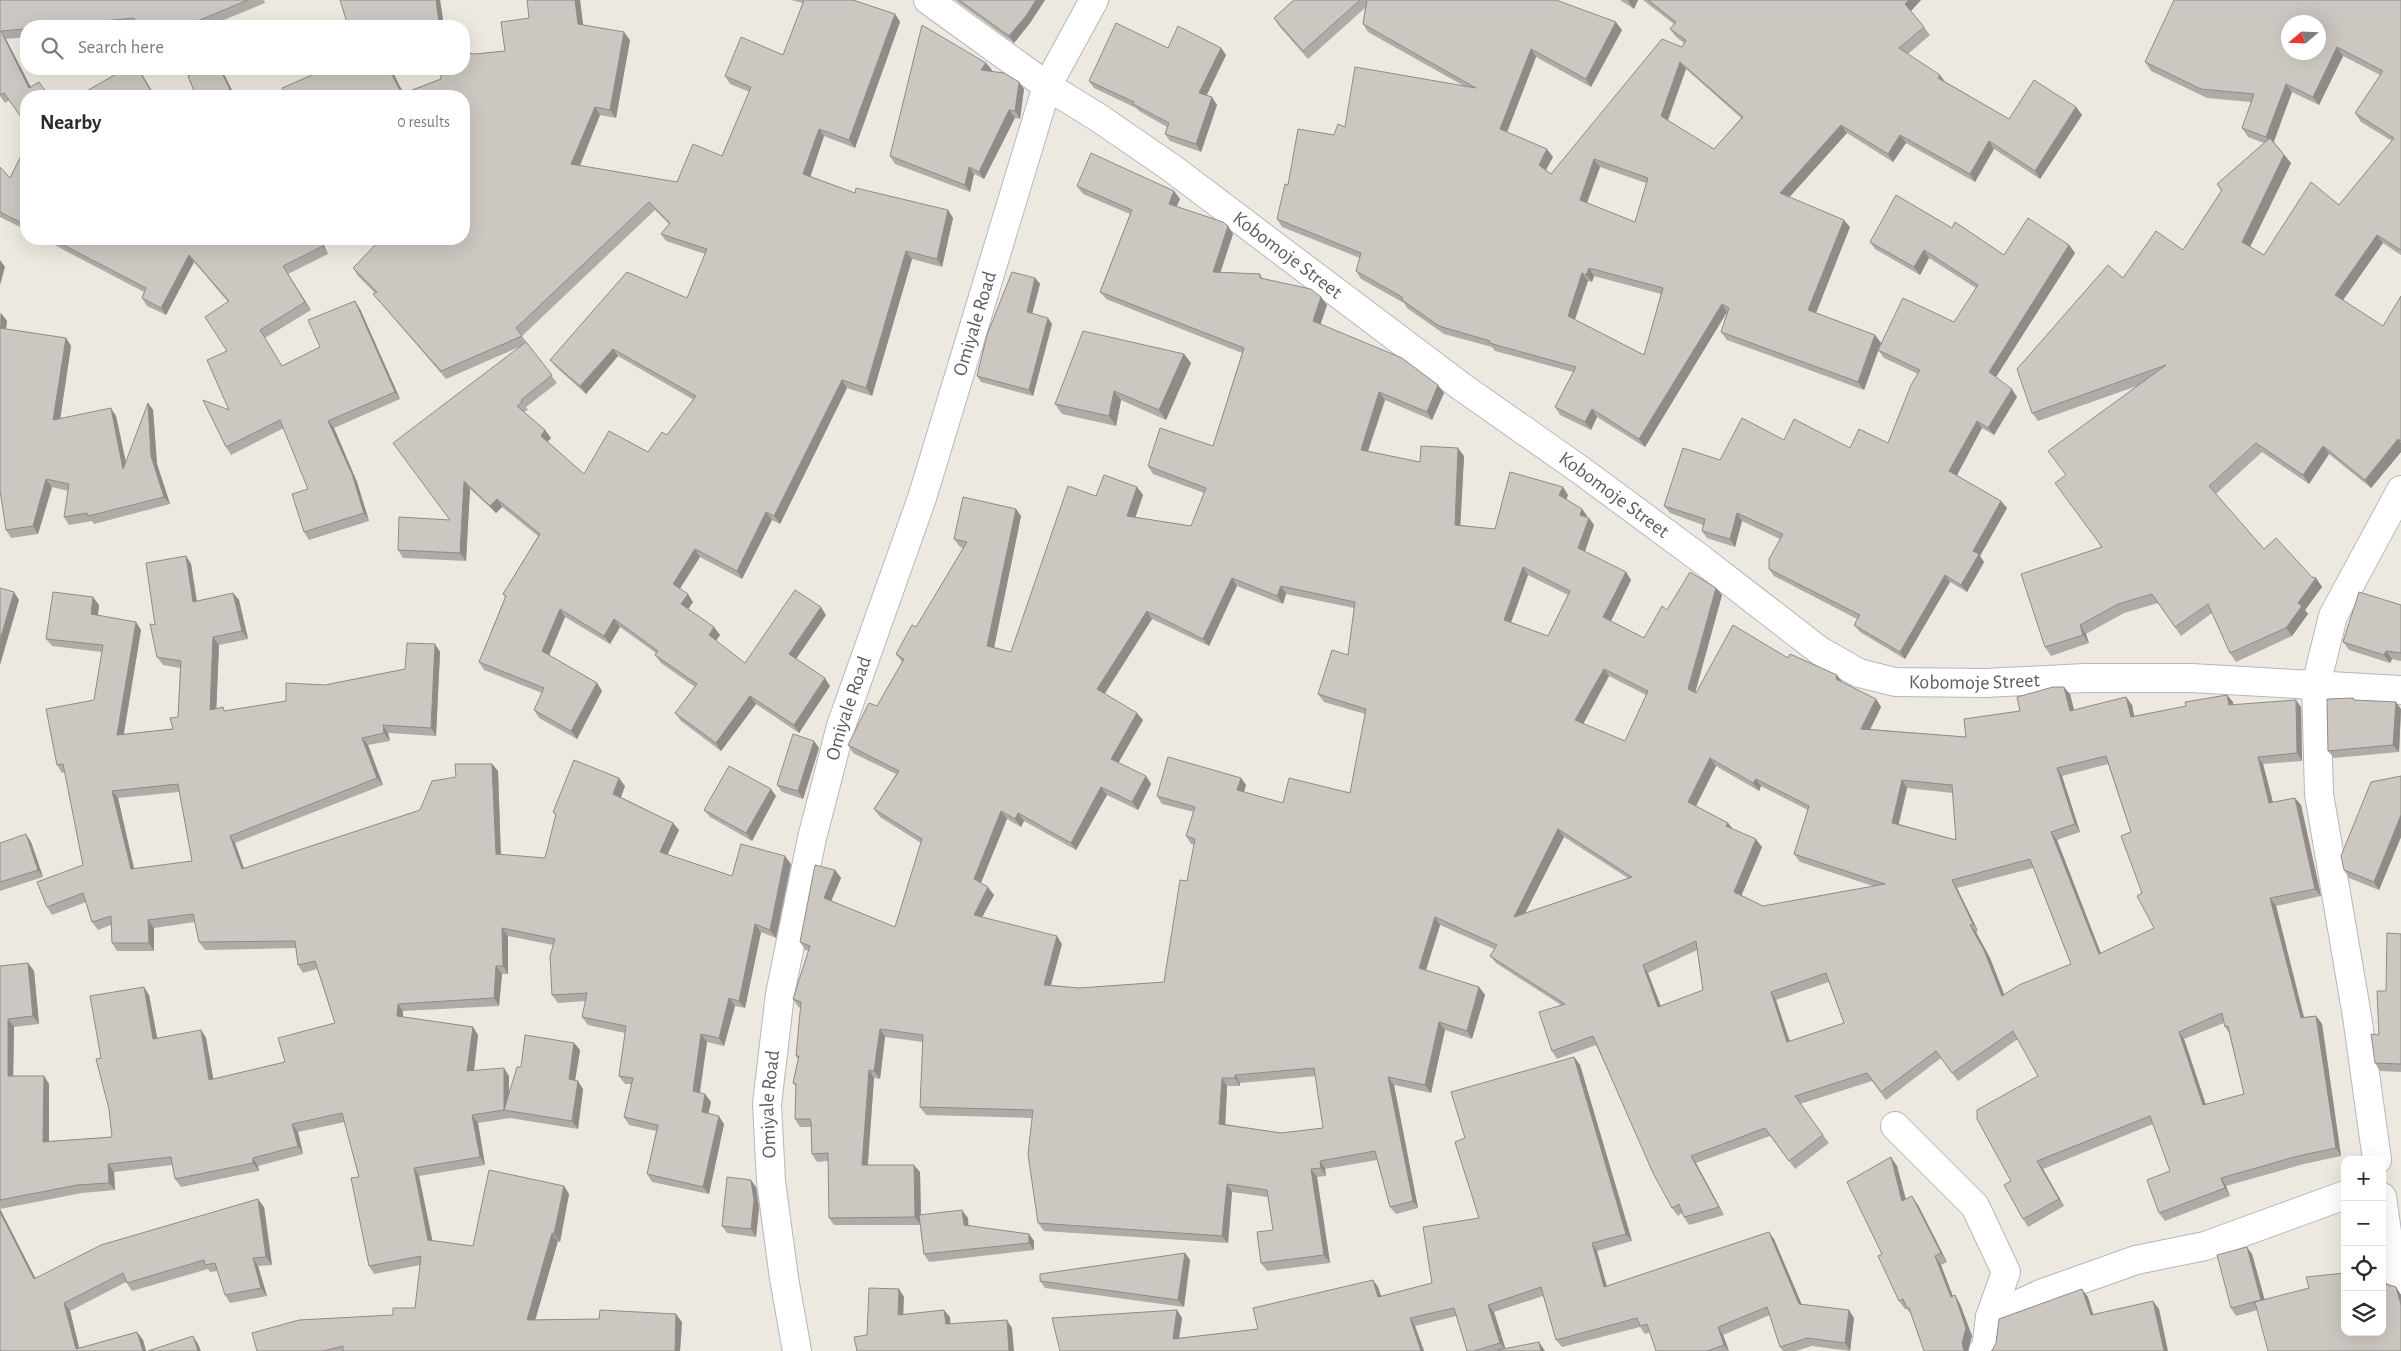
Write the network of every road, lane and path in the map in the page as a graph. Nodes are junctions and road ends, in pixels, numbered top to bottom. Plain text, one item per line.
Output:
1 (928, 0) edge
2 (1094, 0) edge
3 (1047, 86) junction
4 (2401, 490) edge
5 (2316, 685) junction
6 (2401, 690) edge
7 (1895, 1126) dead end
8 (2376, 1156) edge
9 (2341, 1196) edge
10 (2383, 1201) edge
11 (2401, 1280) edge
12 (1990, 1317) junction
13 (797, 1351) edge
14 (1983, 1351) edge

1 - 3 street, Kobomoje Street
2 - 3 street, Omiyale Road
3 - 5 street, Kobomoje Street
3 - 13 street, Omiyale Road
4 - 5 street
5 - 6 street, Kobomoje Street
5 - 8 street
7 - 12 street
9 - 12 street
10 - 11 street
12 - 14 street

